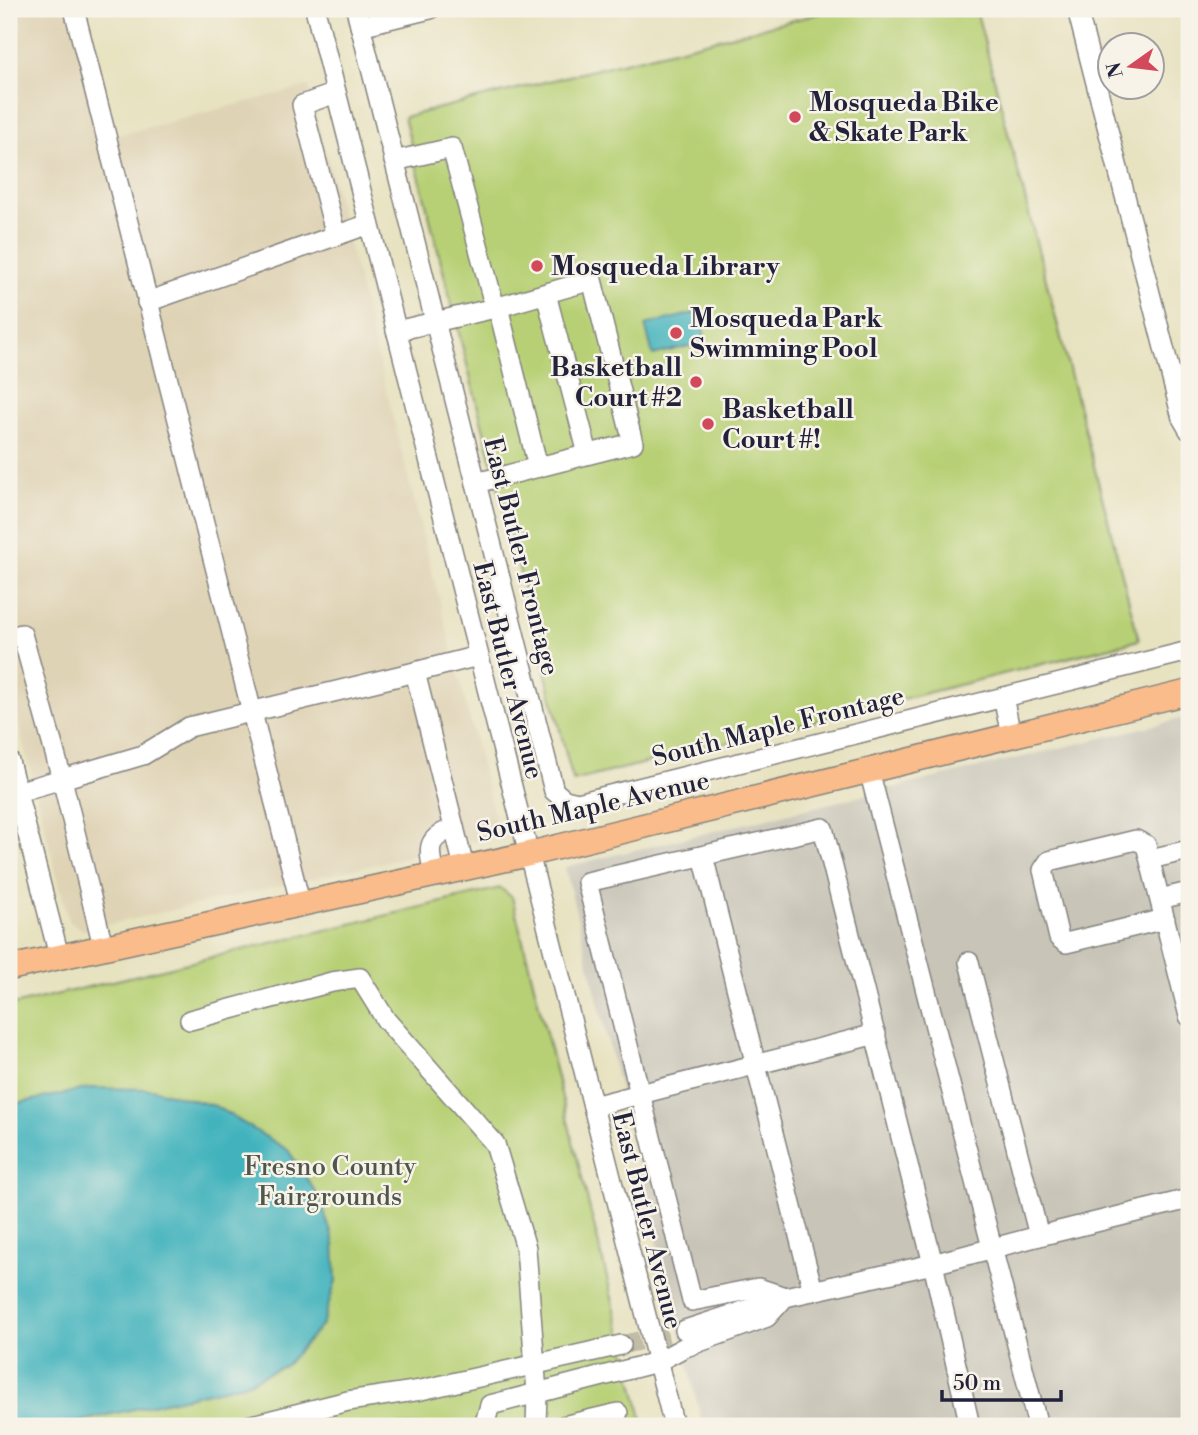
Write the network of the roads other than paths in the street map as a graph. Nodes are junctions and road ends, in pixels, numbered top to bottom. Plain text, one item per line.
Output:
1 (74, 9) edge
2 (315, 9) edge
3 (430, 9) edge
4 (1077, 9) edge
5 (358, 18) edge
6 (336, 93) junction
7 (394, 161) junction
8 (369, 224) junction
9 (336, 236) junction
10 (546, 294) junction
11 (147, 302) junction
12 (497, 308) junction
13 (435, 321) junction
14 (396, 331) junction
15 (1189, 430) edge
16 (588, 454) junction
17 (538, 467) junction
18 (476, 483) junction
19 (9, 637) edge
20 (1189, 651) edge
21 (478, 656) junction
22 (415, 672) junction
23 (1189, 692) edge
24 (1003, 696) junction
25 (251, 711) junction
26 (1012, 735) junction
27 (9, 761) edge
28 (869, 770) junction
29 (62, 779) junction
30 (17, 792) junction
31 (565, 800) joint
32 (454, 828) junction
33 (1189, 850) edge
34 (529, 854) junction
35 (703, 856) junction
36 (1150, 859) junction
37 (464, 867) junction
38 (434, 874) junction
39 (1189, 892) edge
40 (1160, 899) junction
41 (300, 902) junction
42 (1165, 919) junction
43 (103, 946) junction
44 (60, 956) junction
45 (969, 962) dead end
46 (9, 968) edge
47 (1186, 993) edge
48 (1189, 1016) edge
49 (190, 1020) dead end
50 (876, 1034) junction
51 (757, 1065) junction
52 (638, 1095) junction
53 (593, 1106) junction
54 (1189, 1199) edge
55 (1039, 1236) junction
56 (992, 1249) junction
57 (933, 1264) junction
58 (813, 1291) junction
59 (785, 1297) junction
60 (685, 1330) tunnel mouth
61 (621, 1345) tunnel mouth
62 (657, 1362) junction
63 (535, 1364) junction
64 (537, 1392) junction
65 (618, 1413) dead end
66 (248, 1426) edge
67 (484, 1426) edge
68 (536, 1426) edge
69 (564, 1426) edge
70 (674, 1426) edge
71 (970, 1426) edge
72 (1038, 1426) edge

1 - 11 street
2 - 6 street, East Butler Avenue
3 - 5 street
4 - 15 street
5 - 7 street, East Butler Frontage
6 - 8 street, East Butler Avenue
6 - 9 street
7 - 12 street
7 - 13 street, East Butler Frontage
8 - 9 street
8 - 14 street, East Butler Avenue
9 - 11 street
10 - 12 street
10 - 16 street
10 - 16 street
11 - 25 street
12 - 13 street
12 - 17 street
13 - 14 street
13 - 18 street, East Butler Frontage
14 - 21 street, East Butler Avenue
16 - 17 street
17 - 18 street
18 - 31 street, East Butler Frontage
19 - 29 street
20 - 24 street, South Maple Frontage
21 - 22 street
21 - 34 street, East Butler Avenue
22 - 25 street
22 - 32 street
23 - 26 main road, South Maple Avenue
24 - 26 street
24 - 31 street, South Maple Frontage
25 - 29 street
25 - 41 street
26 - 28 main road, South Maple Avenue
27 - 30 street
28 - 34 main road, South Maple Avenue
28 - 56 street
29 - 30 street
29 - 43 street
30 - 44 street
32 - 37 street
32 - 38 street
33 - 36 street
34 - 37 main road, South Maple Avenue
34 - 53 street, East Butler Avenue
35 - 50 street
35 - 51 street
35 - 52 street
36 - 40 street
36 - 42 street
37 - 38 main road, South Maple Avenue
38 - 41 main road, South Maple Avenue
39 - 40 street
40 - 42 street
41 - 43 main road, South Maple Avenue
42 - 47 street
43 - 44 main road, South Maple Avenue
44 - 46 main road, South Maple Avenue
45 - 55 street
47 - 48 street
49 - 63 street
50 - 51 street
50 - 57 street
51 - 52 street
51 - 58 street
52 - 53 street
52 - 59 street
53 - 62 street, East Butler Avenue
54 - 55 street
55 - 56 street
56 - 57 street
56 - 72 street
57 - 58 street
57 - 71 street
58 - 59 street
59 - 60 street
59 - 62 street
61 - 63 street
62 - 64 street
62 - 70 street, East Butler Avenue
63 - 64 street
63 - 66 street
64 - 67 street
64 - 68 street
65 - 69 street

